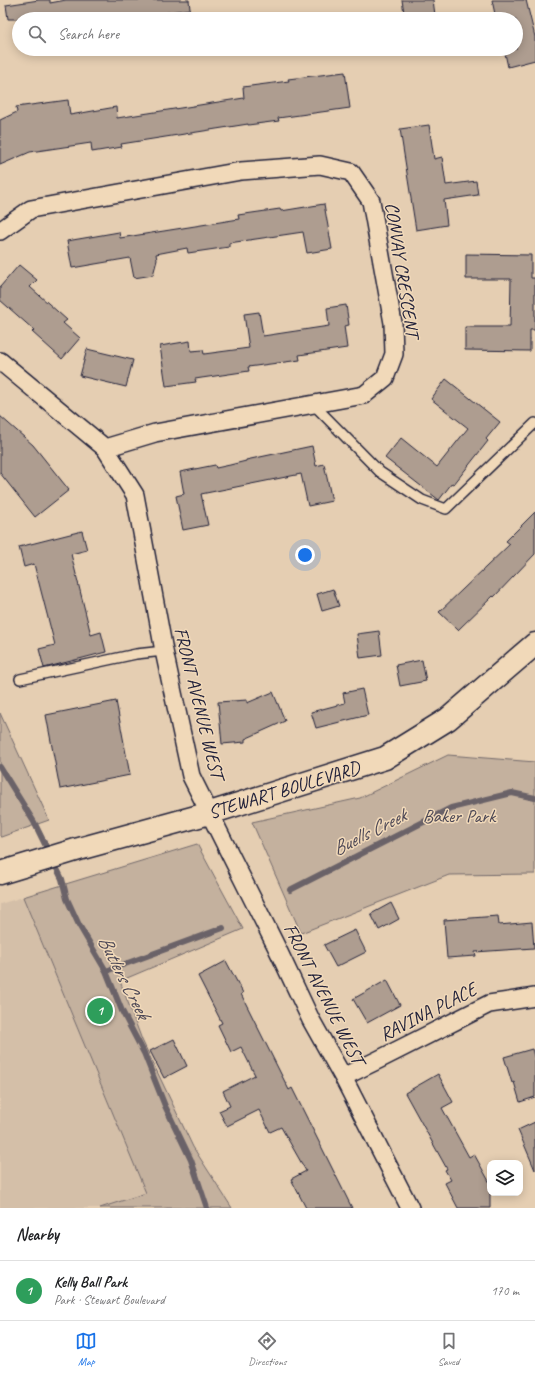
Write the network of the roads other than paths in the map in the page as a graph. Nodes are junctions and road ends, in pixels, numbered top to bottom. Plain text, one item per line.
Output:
1 (0, 231) edge
2 (0, 361) edge
3 (313, 404) junction
4 (535, 422) edge
5 (105, 448) junction
6 (535, 644) edge
7 (164, 651) junction
8 (20, 679) dead end
9 (210, 813) junction
10 (0, 873) edge
11 (535, 997) edge
12 (343, 1077) junction
13 (410, 1208) edge

1 - 3 street, CONVAY CRESCENT
2 - 5 street, FRONT AVENUE WEST
3 - 4 lane
3 - 5 street, CONVAY CRESCENT
5 - 7 street, FRONT AVENUE WEST
6 - 9 main road, STEWART BOULEVARD
7 - 8 lane
7 - 9 street, FRONT AVENUE WEST
9 - 10 main road, STEWART BOULEVARD
9 - 12 street, FRONT AVENUE WEST
11 - 12 street, RAVINA PLACE
12 - 13 street, FRONT AVENUE WEST

